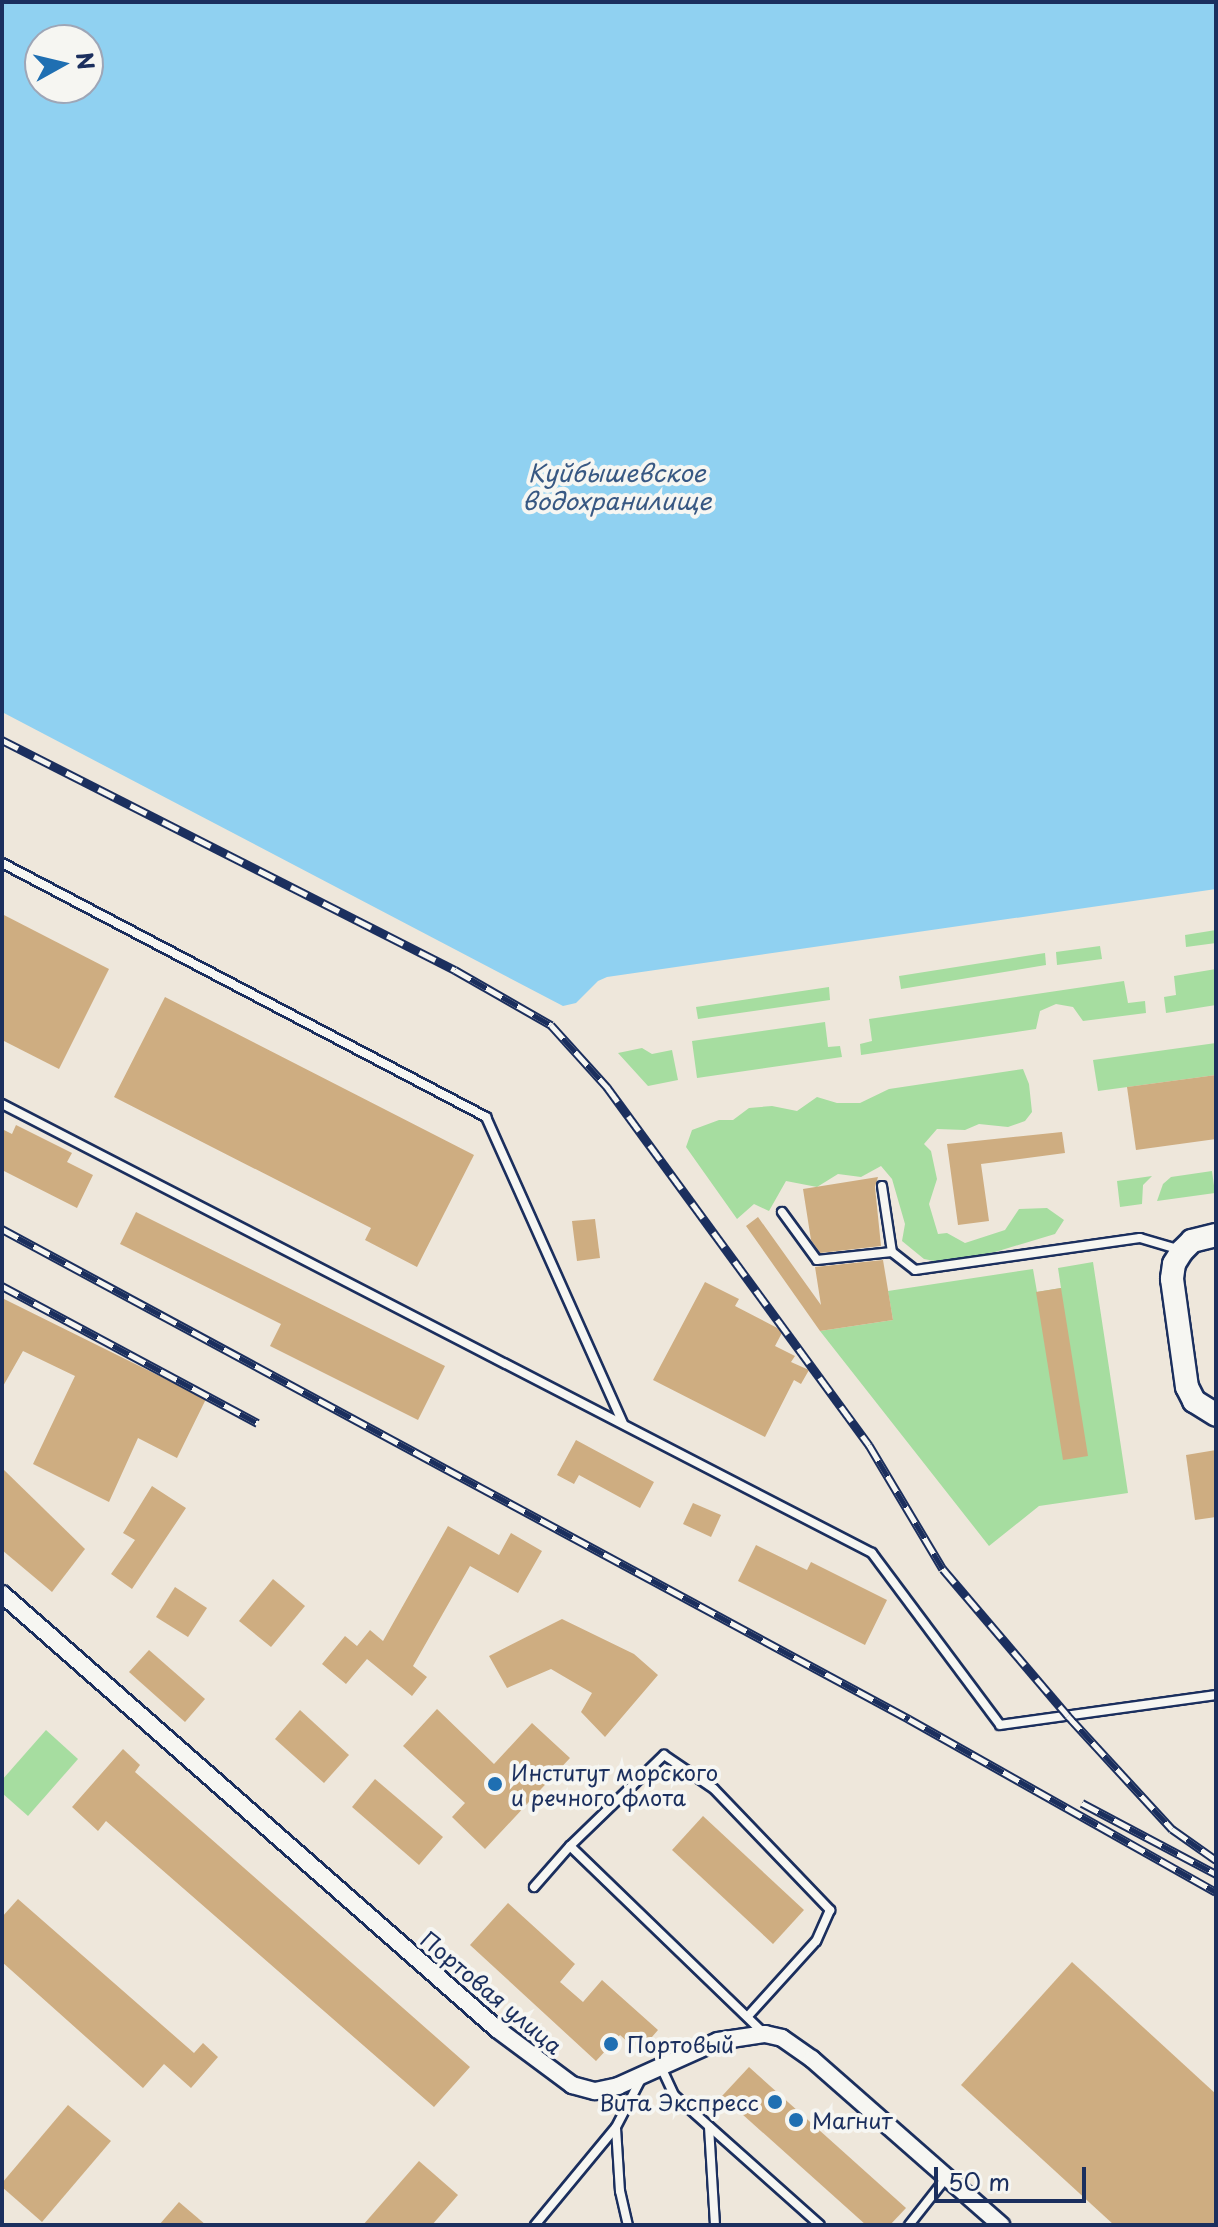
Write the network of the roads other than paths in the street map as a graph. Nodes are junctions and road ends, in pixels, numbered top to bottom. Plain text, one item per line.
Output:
1 (2, 863) edge
2 (2, 1104) edge
3 (882, 1186) dead end
4 (782, 1212) dead end
5 (1216, 1235) edge
6 (1182, 1251) junction
7 (892, 1252) junction
8 (1216, 1415) edge
9 (623, 1424) junction
10 (2, 1594) edge
11 (1216, 1695) edge
12 (570, 1846) junction
13 (534, 1887) dead end
14 (748, 2016) junction
15 (765, 2034) junction
16 (661, 2067) junction
17 (642, 2077) junction
18 (616, 2127) junction
19 (709, 2127) junction
20 (946, 2178) junction
21 (535, 2225) edge
22 (628, 2225) edge
23 (715, 2225) edge
24 (820, 2225) edge
25 (909, 2225) edge
26 (1001, 2225) edge

1 - 9 lane
2 - 9 lane
3 - 7 lane
4 - 7 lane
5 - 6 street
6 - 7 lane
6 - 8 street
9 - 11 lane
10 - 17 street, Портовая улица
12 - 13 lane
12 - 14 lane
12 - 14 lane
14 - 15 lane
15 - 16 street, Портовая улица
15 - 20 street
16 - 17 street, Портовая улица
16 - 19 lane
17 - 18 lane
18 - 21 lane
18 - 22 lane
19 - 23 lane
19 - 24 lane
20 - 25 lane
20 - 26 street

